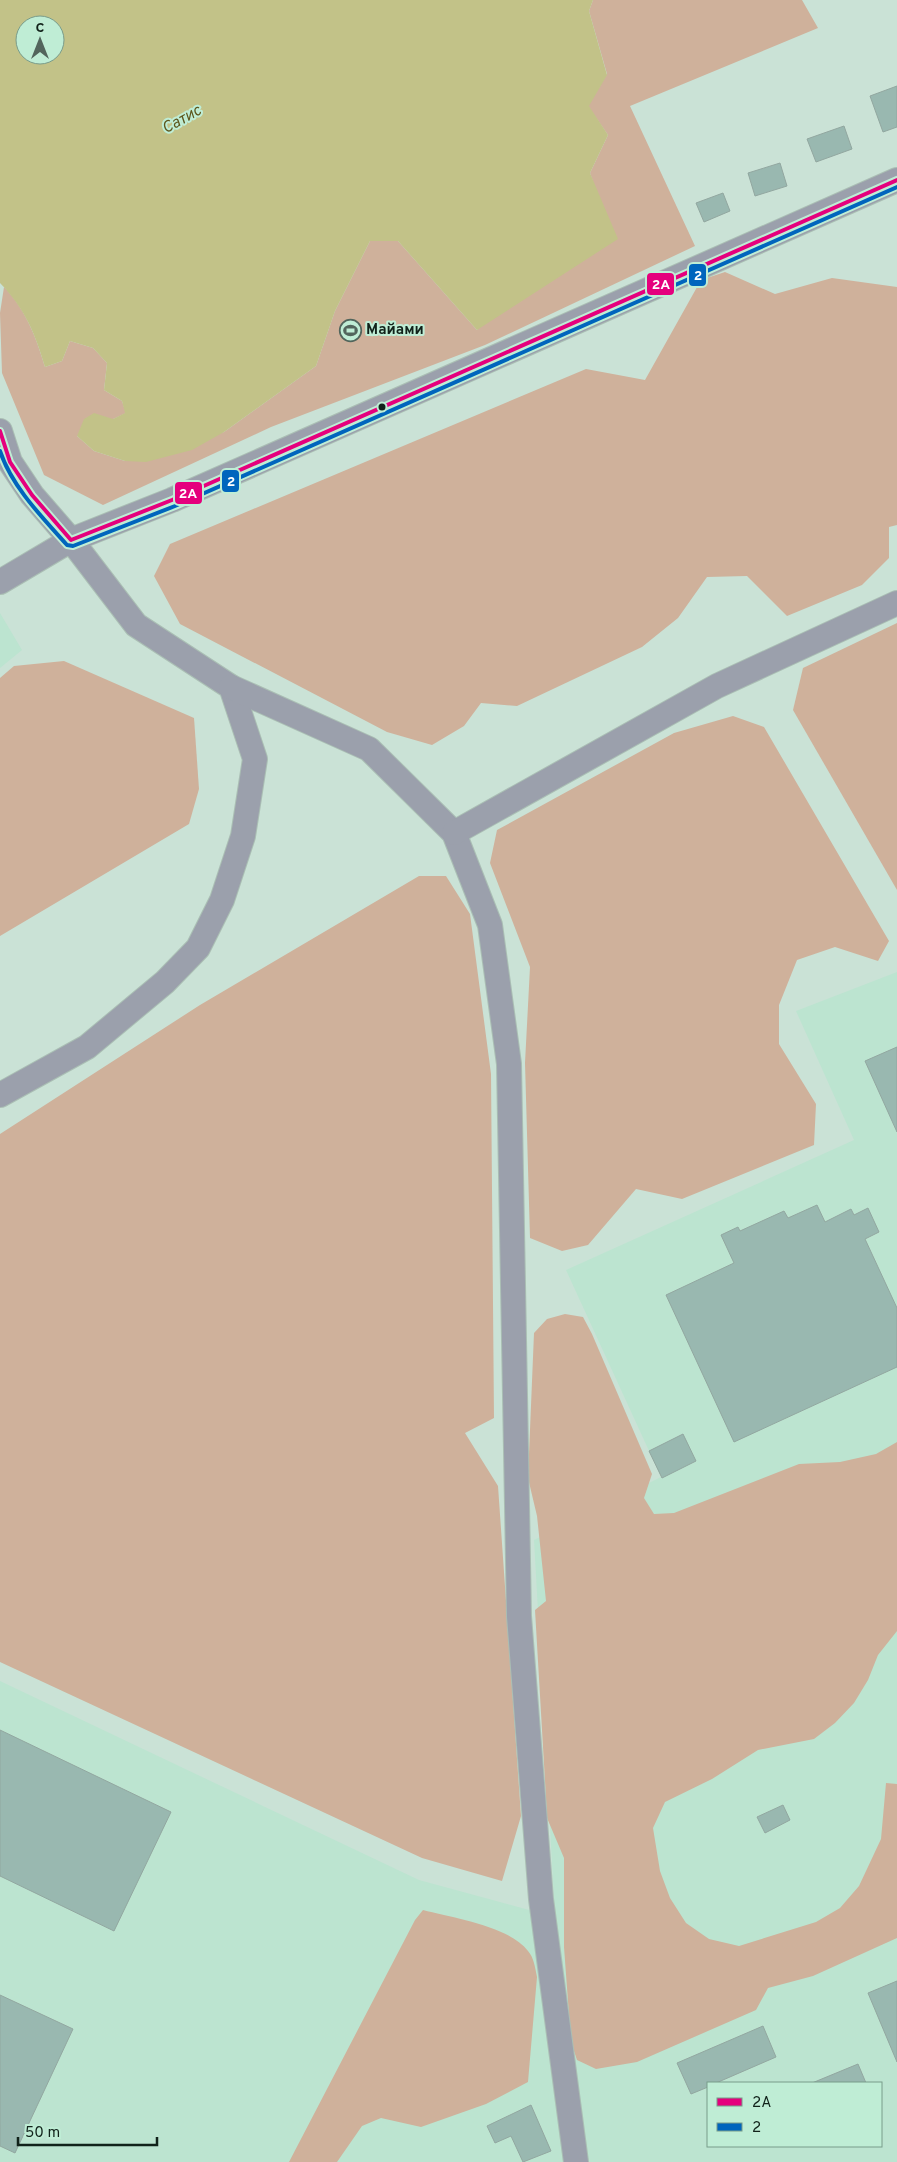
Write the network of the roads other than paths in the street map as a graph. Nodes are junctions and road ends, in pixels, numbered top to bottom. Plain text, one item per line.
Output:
1 (897, 180) edge
2 (0, 431) edge
3 (71, 540) junction
4 (0, 582) edge
5 (897, 603) edge
6 (231, 686) junction
7 (454, 833) junction
8 (0, 1095) edge
9 (576, 2162) edge

1 - 3 street
2 - 3 street
3 - 4 street
3 - 6 street
5 - 7 street
6 - 7 street
6 - 8 street
7 - 9 street

